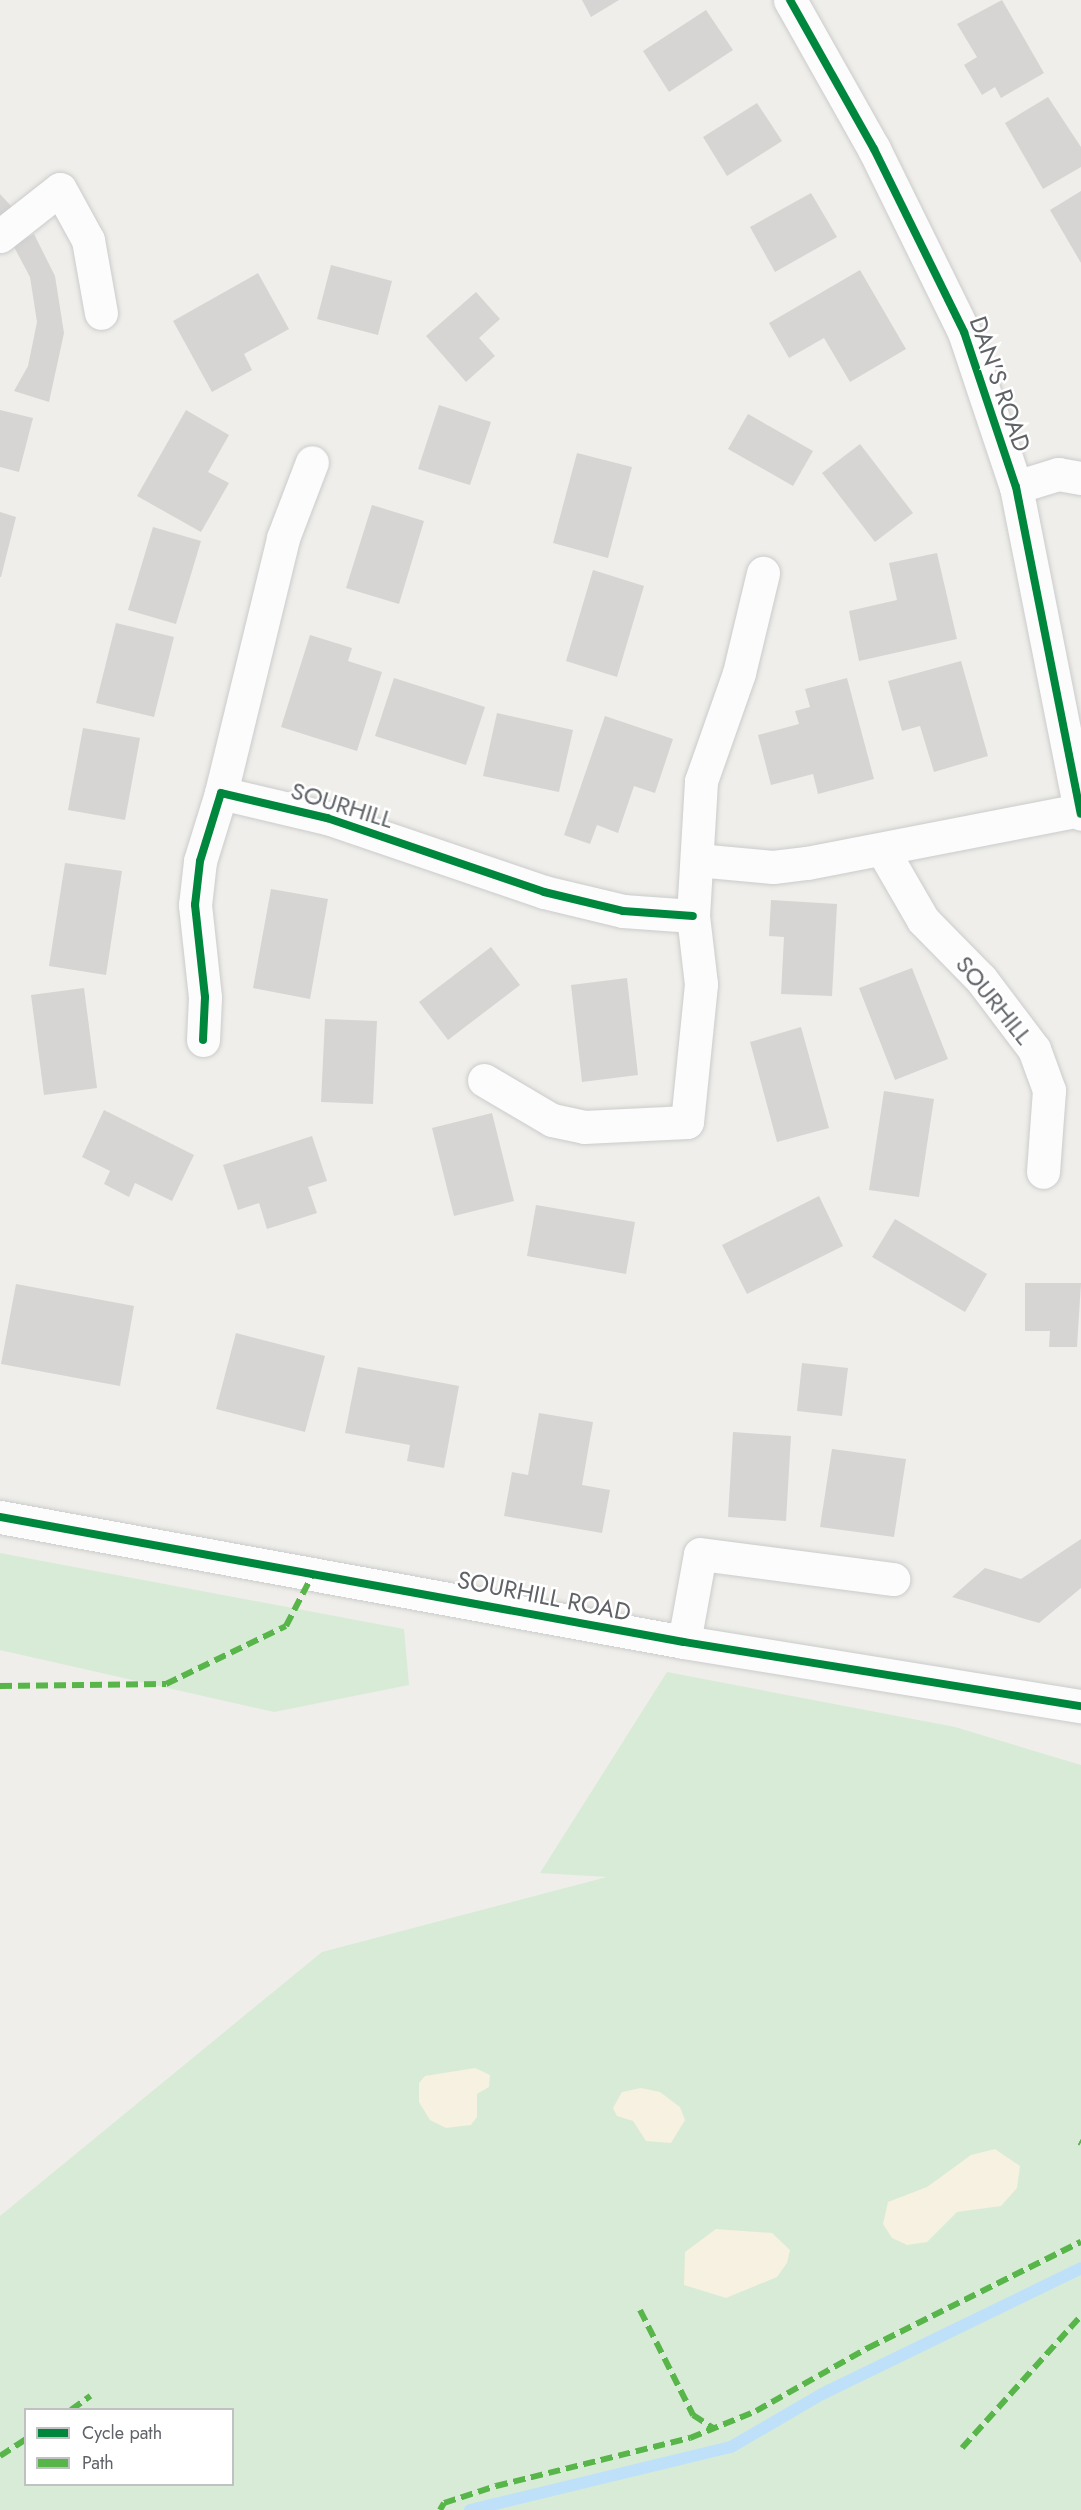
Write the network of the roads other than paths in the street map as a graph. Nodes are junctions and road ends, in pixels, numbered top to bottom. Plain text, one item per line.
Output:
1 (790, 0) edge
2 (0, 236) edge
3 (101, 313) dead end
4 (312, 462) dead end
5 (1081, 477) edge
6 (1016, 487) junction
7 (763, 573) dead end
8 (221, 793) junction
9 (1081, 812) edge
10 (882, 849) junction
11 (697, 860) junction
12 (693, 916) junction
13 (203, 1040) dead end
14 (484, 1080) dead end
15 (1043, 1172) dead end
16 (0, 1517) edge
17 (893, 1579) dead end
18 (684, 1642) junction
19 (1081, 1706) edge

1 - 6 street, DAN'S ROAD
2 - 3 street
4 - 8 street
5 - 6 street
6 - 9 street, DAN'S ROAD
7 - 11 street
8 - 12 street, SOURHILL
8 - 13 street
9 - 10 street
10 - 11 street
10 - 15 street, SOURHILL
11 - 12 street
12 - 14 street
16 - 18 street, SOURHILL ROAD
17 - 18 street
18 - 19 street, SOURHILL ROAD

